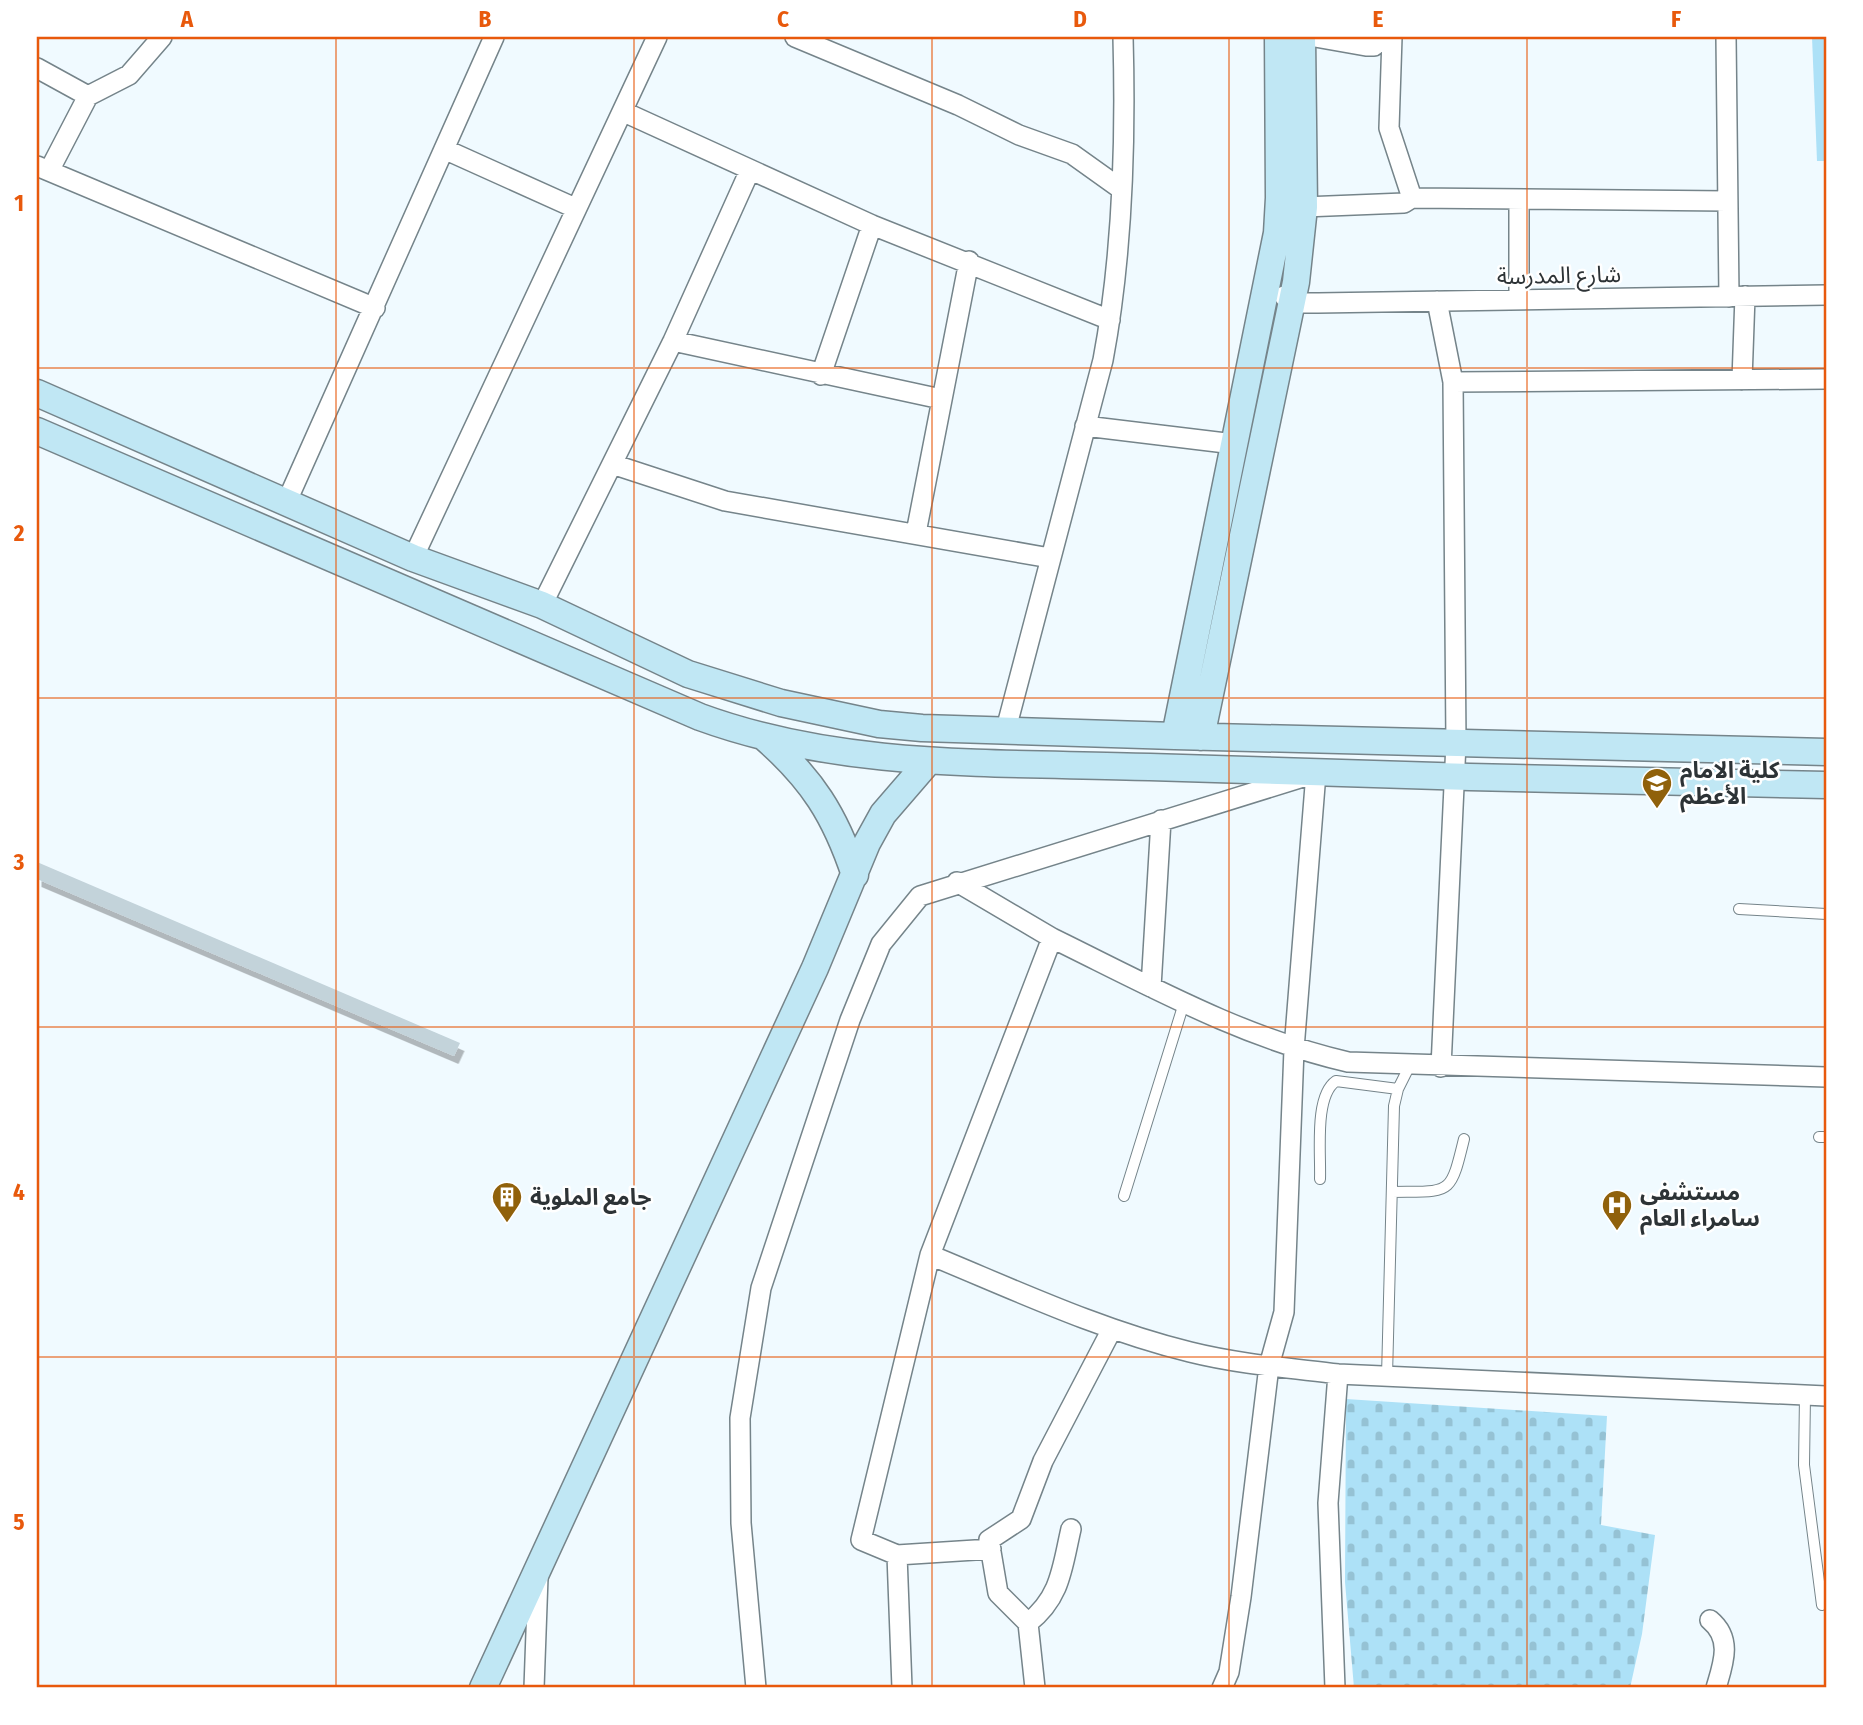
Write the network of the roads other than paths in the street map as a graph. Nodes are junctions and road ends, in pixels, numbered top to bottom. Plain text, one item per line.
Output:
1 (162, 37) edge
2 (494, 37) edge
3 (657, 37) edge
4 (795, 37) edge
5 (1123, 37) edge
6 (1278, 37) edge
7 (1302, 37) edge
8 (1315, 37) edge
9 (1383, 37) edge
10 (1392, 37) edge
11 (1726, 37) edge
12 (37, 68) edge
13 (88, 96) junction
14 (624, 112) junction
15 (444, 149) junction
16 (43, 169) edge
17 (750, 170) junction
18 (1121, 189) junction
19 (1412, 198) junction
20 (1519, 199) junction
21 (1727, 201) junction
22 (1304, 207) junction
23 (575, 208) junction
24 (872, 225) junction
25 (969, 261) junction
26 (1270, 275) junction
27 (1826, 295) edge
28 (1737, 297) junction
29 (1519, 300) junction
30 (1437, 301) junction
31 (1292, 303) junction
32 (375, 308) junction
33 (1110, 320) junction
34 (673, 341) junction
35 (821, 375) junction
36 (1826, 379) edge
37 (1742, 380) junction
38 (1453, 382) junction
39 (37, 393) edge
40 (941, 399) junction
41 (1085, 426) junction
42 (37, 430) edge
43 (1234, 444) junction
44 (612, 464) junction
45 (287, 501) junction
46 (916, 533) junction
47 (413, 558) junction
48 (1050, 558) junction
49 (542, 605) junction
50 (590, 627) junction
51 (574, 662) junction
52 (1006, 729) junction
53 (763, 736) junction
54 (1175, 736) junction
55 (1201, 737) junction
56 (1456, 743) junction
57 (1826, 752) edge
58 (927, 762) junction
59 (1316, 773) junction
60 (1456, 778) junction
61 (1826, 785) edge
62 (1161, 820) junction
63 (855, 875) junction
64 (957, 882) junction
65 (1739, 909) dead end
66 (1826, 914) edge
67 (1052, 938) junction
68 (1151, 987) junction
69 (1184, 1003) junction
70 (1294, 1049) junction
71 (1410, 1065) junction
72 (1441, 1067) junction
73 (1826, 1077) edge
74 (1398, 1089) junction
75 (1464, 1139) dead end
76 (1320, 1179) dead end
77 (1392, 1192) junction
78 (1125, 1196) dead end
79 (930, 1255) junction
80 (1112, 1329) junction
81 (1269, 1366) junction
82 (1338, 1374) junction
83 (1387, 1377) junction
84 (1805, 1395) junction
85 (1826, 1396) edge
86 (1071, 1529) dead end
87 (991, 1549) junction
88 (897, 1555) junction
89 (538, 1573) junction
90 (1822, 1605) dead end
91 (1710, 1620) dead end
92 (1028, 1623) junction
93 (483, 1688) edge
94 (534, 1688) edge
95 (756, 1688) edge
96 (902, 1688) edge
97 (1035, 1688) edge
98 (1222, 1688) edge
99 (1335, 1688) edge
100 (1716, 1688) edge

1 - 13 street
2 - 15 street
3 - 14 street
4 - 18 street
5 - 18 street
6 - 26 main road
7 - 22 main road
8 - 9 street
10 - 19 street
11 - 21 street
12 - 13 street
13 - 16 street
14 - 17 street
14 - 23 street
15 - 23 street
15 - 32 street
16 - 32 street
17 - 24 street
17 - 34 street
18 - 33 street
19 - 20 street
19 - 22 street
20 - 21 street
20 - 29 street
21 - 28 street
22 - 31 main road
23 - 47 street
24 - 25 street
24 - 35 street
25 - 33 street
25 - 40 street
26 - 31 street
26 - 43 main road
27 - 28 street, شارع المدرسة
28 - 29 street, شارع المدرسة
28 - 37 street
29 - 30 street, شارع المدرسة
30 - 31 street, شارع المدرسة
30 - 38 street
31 - 55 main road
32 - 45 street
33 - 41 street
34 - 35 street
34 - 44 street
35 - 40 street
36 - 37 street
37 - 38 street
38 - 56 street
39 - 45 main road
40 - 46 street
41 - 43 street
41 - 48 street
42 - 51 main road
43 - 54 main road
44 - 46 street
44 - 49 street
45 - 47 main road
46 - 48 street
47 - 49 main road
48 - 52 street
49 - 50 main road
50 - 51 main road
50 - 52 main road
51 - 53 main road
52 - 54 main road
53 - 58 main road
53 - 63 main road
54 - 55 main road
55 - 56 main road
56 - 57 main road
56 - 60 street
58 - 59 main road
58 - 63 main road
59 - 60 main road
59 - 62 street
59 - 70 street
60 - 61 main road
60 - 72 street
62 - 64 street
62 - 68 street
63 - 89 main road
64 - 67 street
64 - 95 street
65 - 66 lane
67 - 68 street
67 - 79 street
68 - 69 street
69 - 70 street
69 - 78 lane
70 - 71 street
70 - 81 street
71 - 72 street
71 - 74 lane
72 - 73 street
74 - 76 lane
74 - 77 lane
75 - 77 lane
77 - 83 lane
79 - 80 street
79 - 88 street
80 - 81 street
80 - 87 street
81 - 82 street
81 - 98 street
82 - 83 street
82 - 99 street
83 - 84 street
84 - 85 street
84 - 90 lane
86 - 92 street
87 - 88 street
87 - 92 street
88 - 96 street
89 - 93 main road
89 - 94 street
91 - 100 street
92 - 97 street

